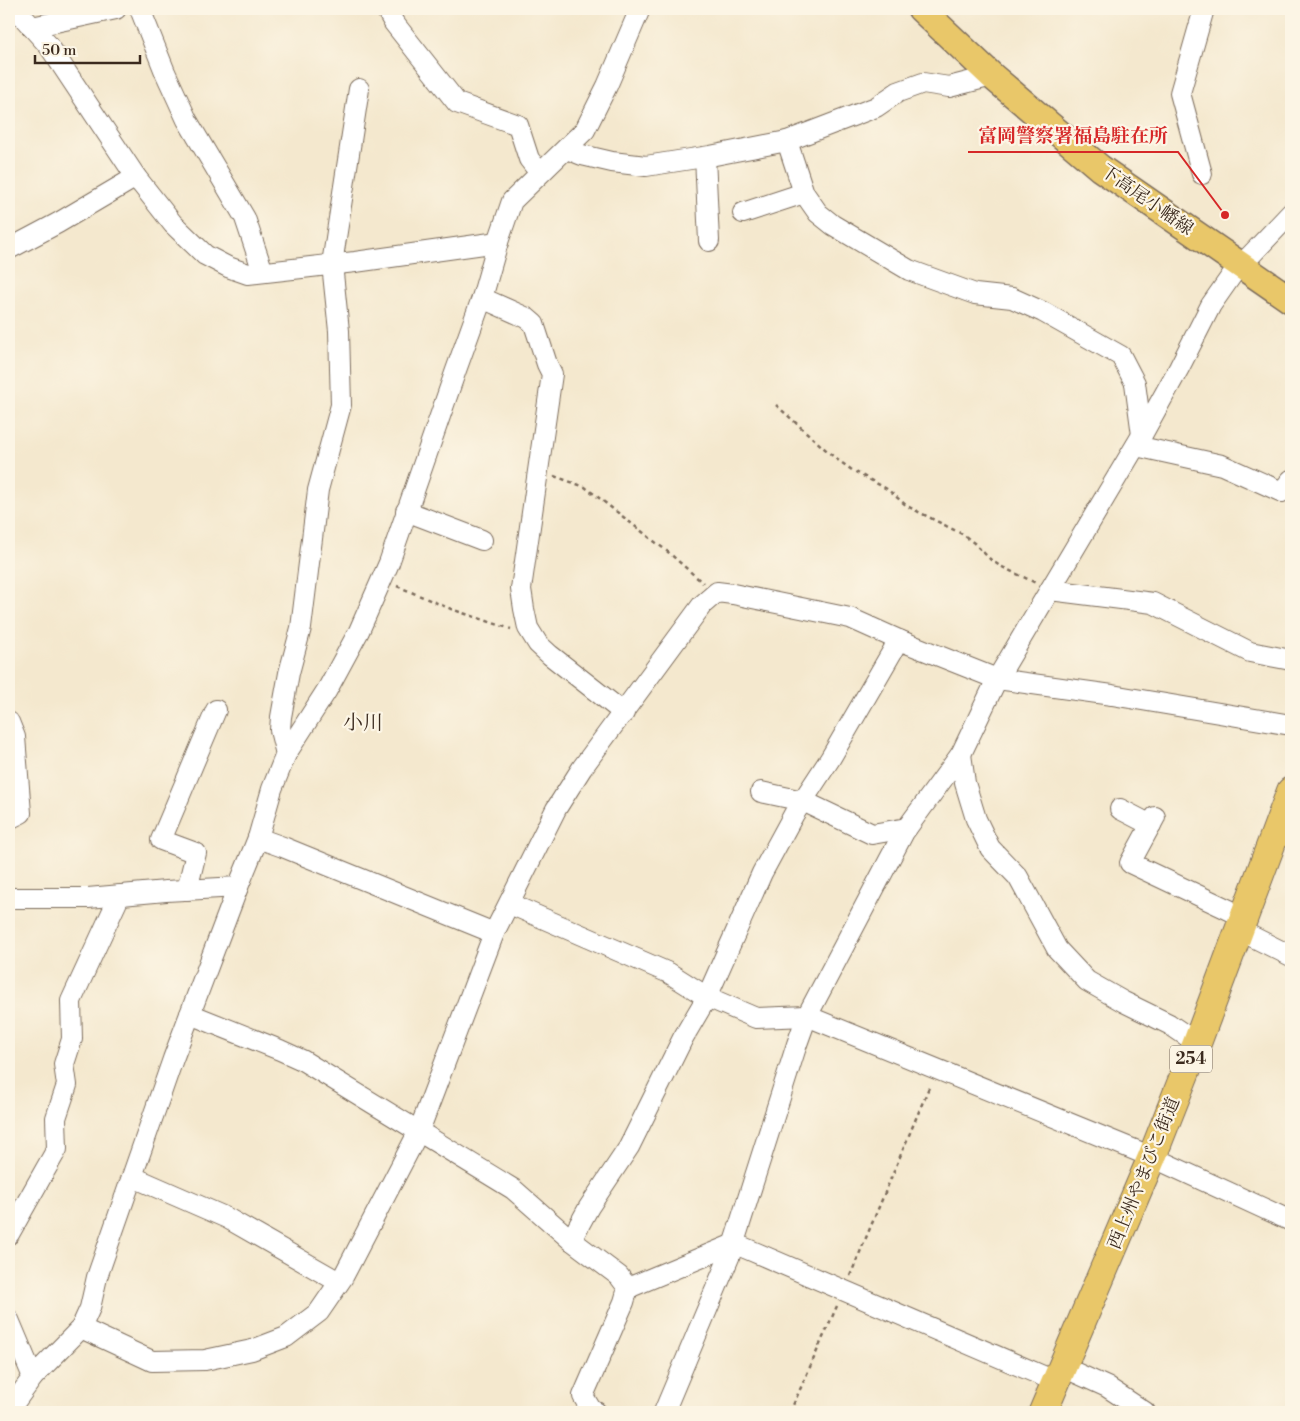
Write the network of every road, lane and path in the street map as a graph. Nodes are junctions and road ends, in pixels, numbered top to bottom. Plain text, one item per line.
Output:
1 (18, 9) edge
2 (116, 9) edge
3 (140, 9) edge
4 (386, 9) edge
5 (640, 9) edge
6 (921, 9) edge
7 (1204, 9) edge
8 (32, 27) junction
9 (992, 76) junction
10 (359, 89) dead end
11 (787, 141) junction
12 (567, 149) junction
13 (705, 157) junction
14 (540, 173) junction
15 (1202, 174) dead end
16 (136, 177) junction
17 (804, 194) junction
18 (743, 213) dead end
19 (1291, 213) edge
20 (709, 241) dead end
21 (498, 242) junction
22 (9, 248) edge
23 (332, 264) junction
24 (1239, 265) junction
25 (263, 272) junction
26 (482, 298) junction
27 (1291, 300) edge
28 (776, 405) dead end
29 (1139, 440) junction
30 (539, 471) junction
31 (1291, 480) edge
32 (406, 511) junction
33 (482, 540) dead end
34 (381, 580) junction
35 (1050, 590) junction
36 (712, 596) junction
37 (531, 633) junction
38 (900, 640) junction
39 (1291, 660) edge
40 (997, 679) junction
41 (216, 710) dead end
42 (624, 713) junction
43 (9, 722) edge
44 (1291, 725) edge
45 (286, 754) junction
46 (961, 754) junction
47 (1291, 791) edge
48 (761, 792) dead end
49 (803, 801) junction
50 (1120, 809) dead end
51 (9, 819) edge
52 (906, 828) junction
53 (258, 838) junction
54 (238, 887) junction
55 (188, 890) junction
56 (120, 895) junction
57 (9, 898) edge
58 (510, 904) junction
59 (1242, 924) junction
60 (494, 933) junction
61 (1291, 956) edge
62 (707, 997) junction
63 (190, 1014) junction
64 (807, 1016) junction
65 (1197, 1042) junction
66 (937, 1069) junction
67 (419, 1132) junction
68 (1152, 1157) junction
69 (133, 1176) junction
70 (1291, 1221) edge
71 (9, 1234) edge
72 (571, 1240) junction
73 (734, 1244) junction
74 (339, 1282) junction
75 (628, 1288) junction
76 (844, 1290) junction
77 (9, 1320) edge
78 (81, 1328) junction
79 (1060, 1374) junction
80 (33, 1377) junction
81 (9, 1410) edge
82 (596, 1412) edge
83 (664, 1412) edge
84 (790, 1412) edge
85 (1043, 1412) edge
86 (1145, 1412) edge

1 - 8 street
2 - 8 street
3 - 25 street
4 - 14 street
5 - 12 street
6 - 9 main road, 下高尾小幡線
7 - 15 street
8 - 16 street
9 - 11 street
9 - 24 main road, 下高尾小幡線
10 - 23 street
11 - 13 street
11 - 17 street
12 - 13 street
12 - 14 street
13 - 20 street
14 - 21 street
16 - 22 street
16 - 25 street
17 - 18 street
17 - 29 street
19 - 24 street
21 - 23 street
21 - 26 street
23 - 25 street
23 - 45 street
24 - 27 main road, 下高尾小幡線
24 - 29 street
26 - 30 street
26 - 32 street
28 - 35 path
29 - 31 street
29 - 35 street
30 - 36 path
30 - 37 street
32 - 33 street
32 - 34 street
34 - 37 path
34 - 45 street
35 - 39 street
35 - 40 street
36 - 38 street
36 - 42 street
37 - 42 street
38 - 40 street
38 - 49 street
40 - 44 street
40 - 46 street
41 - 55 street
42 - 58 street
43 - 51 street
45 - 53 street
46 - 52 street
46 - 65 street
47 - 59 highway, 西上州やまびこ街道 / 254
48 - 49 street
49 - 52 street
49 - 62 street
50 - 59 street
52 - 64 street
53 - 54 street
53 - 60 street
54 - 55 street
54 - 63 street
55 - 56 street
56 - 57 street
56 - 71 street
58 - 60 street
58 - 62 street
59 - 61 street
59 - 65 highway, 西上州やまびこ街道 / 254
60 - 67 street
62 - 64 street
62 - 72 street
63 - 67 street
63 - 69 street
64 - 66 street
64 - 73 street
65 - 68 highway, 西上州やまびこ街道 / 254
66 - 68 street
66 - 76 path
67 - 72 street
67 - 74 street
68 - 70 street
68 - 79 highway, 西上州やまびこ街道 / 254
69 - 74 street
69 - 78 street
72 - 75 street
73 - 75 street
73 - 76 street
73 - 83 street
74 - 78 street
75 - 82 street
76 - 79 street
76 - 84 path
77 - 80 street
78 - 80 street
79 - 85 highway, 西上州やまびこ街道 / 254
79 - 86 street
80 - 81 street

